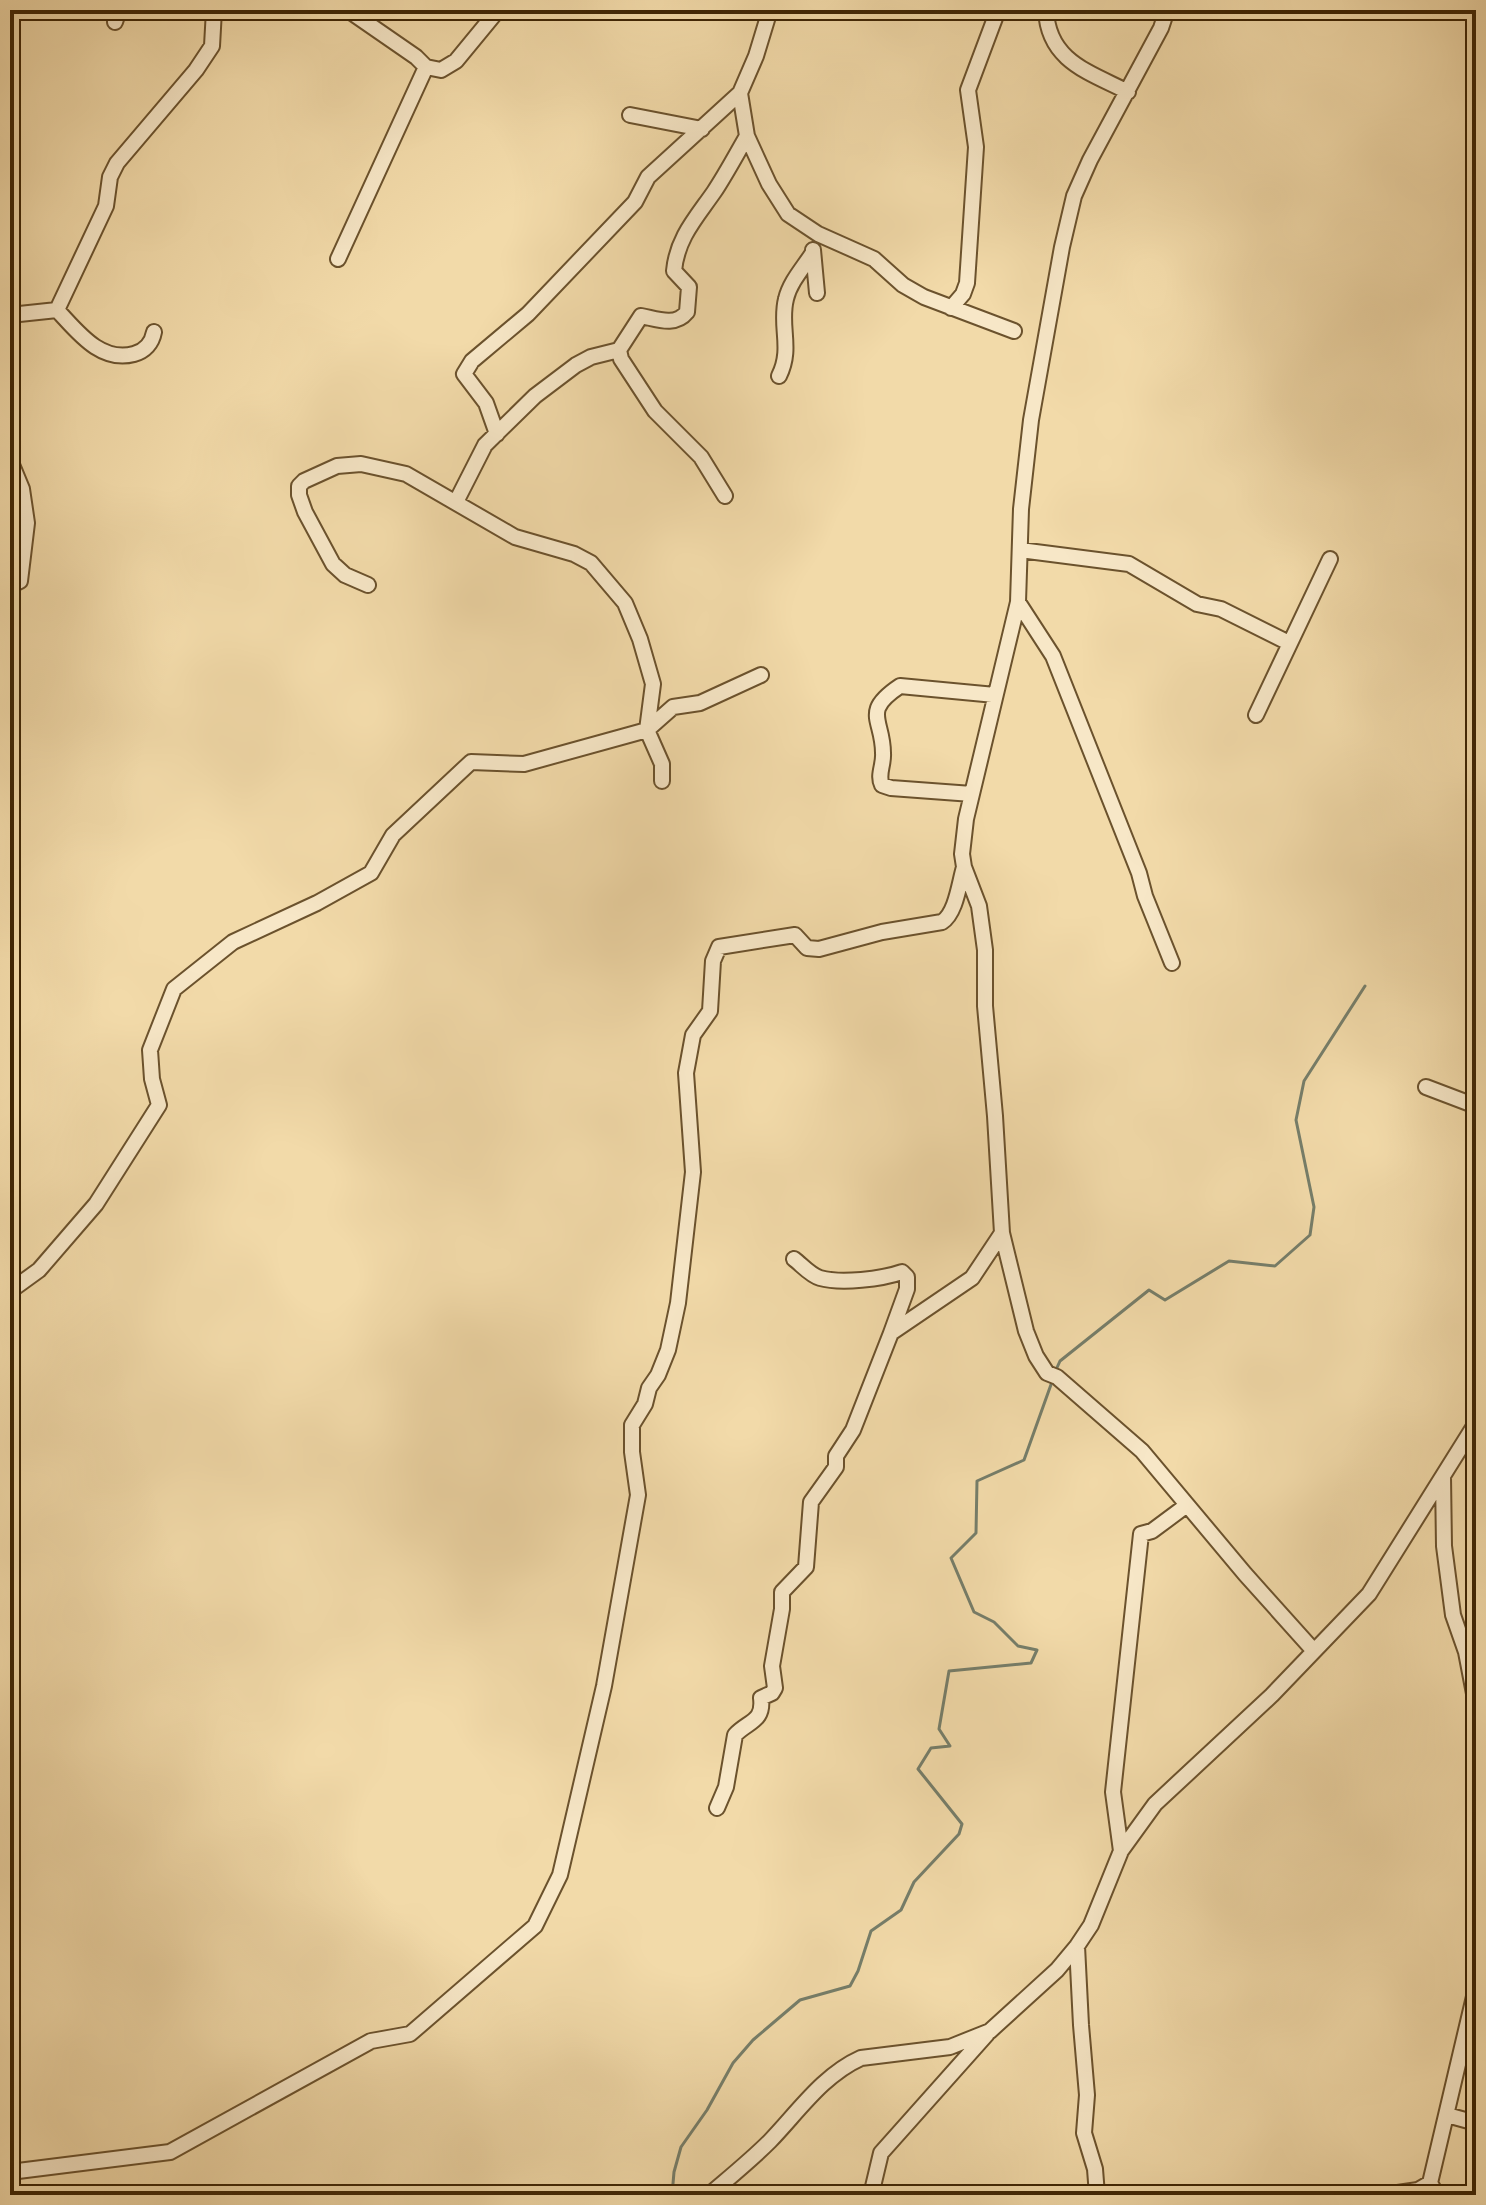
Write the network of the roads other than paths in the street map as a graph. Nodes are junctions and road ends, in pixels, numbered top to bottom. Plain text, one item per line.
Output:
1 (214, 10) edge
2 (348, 10) edge
3 (498, 10) edge
4 (770, 10) edge
5 (998, 10) edge
6 (1046, 10) edge
7 (1167, 10) edge
8 (426, 67) junction
9 (1128, 92) junction
10 (740, 93) junction
11 (630, 115) dead end
12 (702, 129) junction
13 (747, 136) junction
14 (818, 234) junction
15 (812, 254) junction
16 (338, 259) dead end
17 (817, 293) dead end
18 (951, 308) junction
19 (57, 310) junction
20 (10, 315) edge
21 (1014, 331) dead end
22 (154, 332) dead end
23 (619, 350) junction
24 (779, 376) dead end
25 (497, 434) junction
26 (10, 460) edge
27 (725, 496) dead end
28 (456, 502) junction
29 (1020, 550) junction
30 (1330, 559) dead end
31 (368, 585) dead end
32 (10, 586) edge
33 (1018, 602) junction
34 (1289, 643) junction
35 (761, 675) dead end
36 (995, 695) junction
37 (1256, 715) dead end
38 (647, 730) junction
39 (662, 781) dead end
40 (972, 794) junction
41 (964, 867) junction
42 (1172, 963) dead end
43 (1426, 1087) dead end
44 (1476, 1106) edge
45 (1002, 1233) junction
46 (794, 1259) dead end
47 (10, 1291) edge
48 (891, 1333) junction
49 (1476, 1423) edge
50 (1443, 1477) junction
51 (1187, 1505) junction
52 (1314, 1651) junction
53 (1476, 1704) edge
54 (717, 1808) dead end
55 (1121, 1851) junction
56 (1077, 1946) junction
57 (1476, 1988) edge
58 (990, 2031) junction
59 (1447, 2115) junction
60 (1476, 2123) edge
61 (10, 2172) edge
62 (1434, 2189) edge
63 (709, 2195) edge
64 (871, 2195) edge
65 (1097, 2195) edge
66 (1384, 2195) edge

1 - 19 street
2 - 8 street
3 - 8 street
4 - 10 street
5 - 18 street
6 - 9 street
7 - 9 street
8 - 16 street
9 - 29 street
10 - 12 street
10 - 13 street
11 - 12 street
12 - 25 street
13 - 14 street
13 - 23 street
14 - 15 street
14 - 18 street
15 - 17 street
15 - 24 street
18 - 21 street
19 - 20 street
19 - 22 street
23 - 25 street
23 - 27 street
25 - 28 street
26 - 32 street
28 - 31 street
28 - 38 street
29 - 33 street
29 - 34 street
30 - 34 street
33 - 36 street
33 - 42 street
34 - 37 street
35 - 38 street
36 - 40 street
36 - 40 street
38 - 39 street
38 - 47 street
40 - 41 street
41 - 45 street
41 - 61 street
43 - 44 street
45 - 48 street
45 - 51 street
46 - 48 street
48 - 54 street
49 - 50 street
50 - 52 street
50 - 53 street
51 - 52 street
51 - 55 street
52 - 55 street
55 - 56 street
56 - 58 street
56 - 65 street
57 - 59 street
58 - 63 street
58 - 64 street
59 - 60 street
59 - 62 street
62 - 66 street

